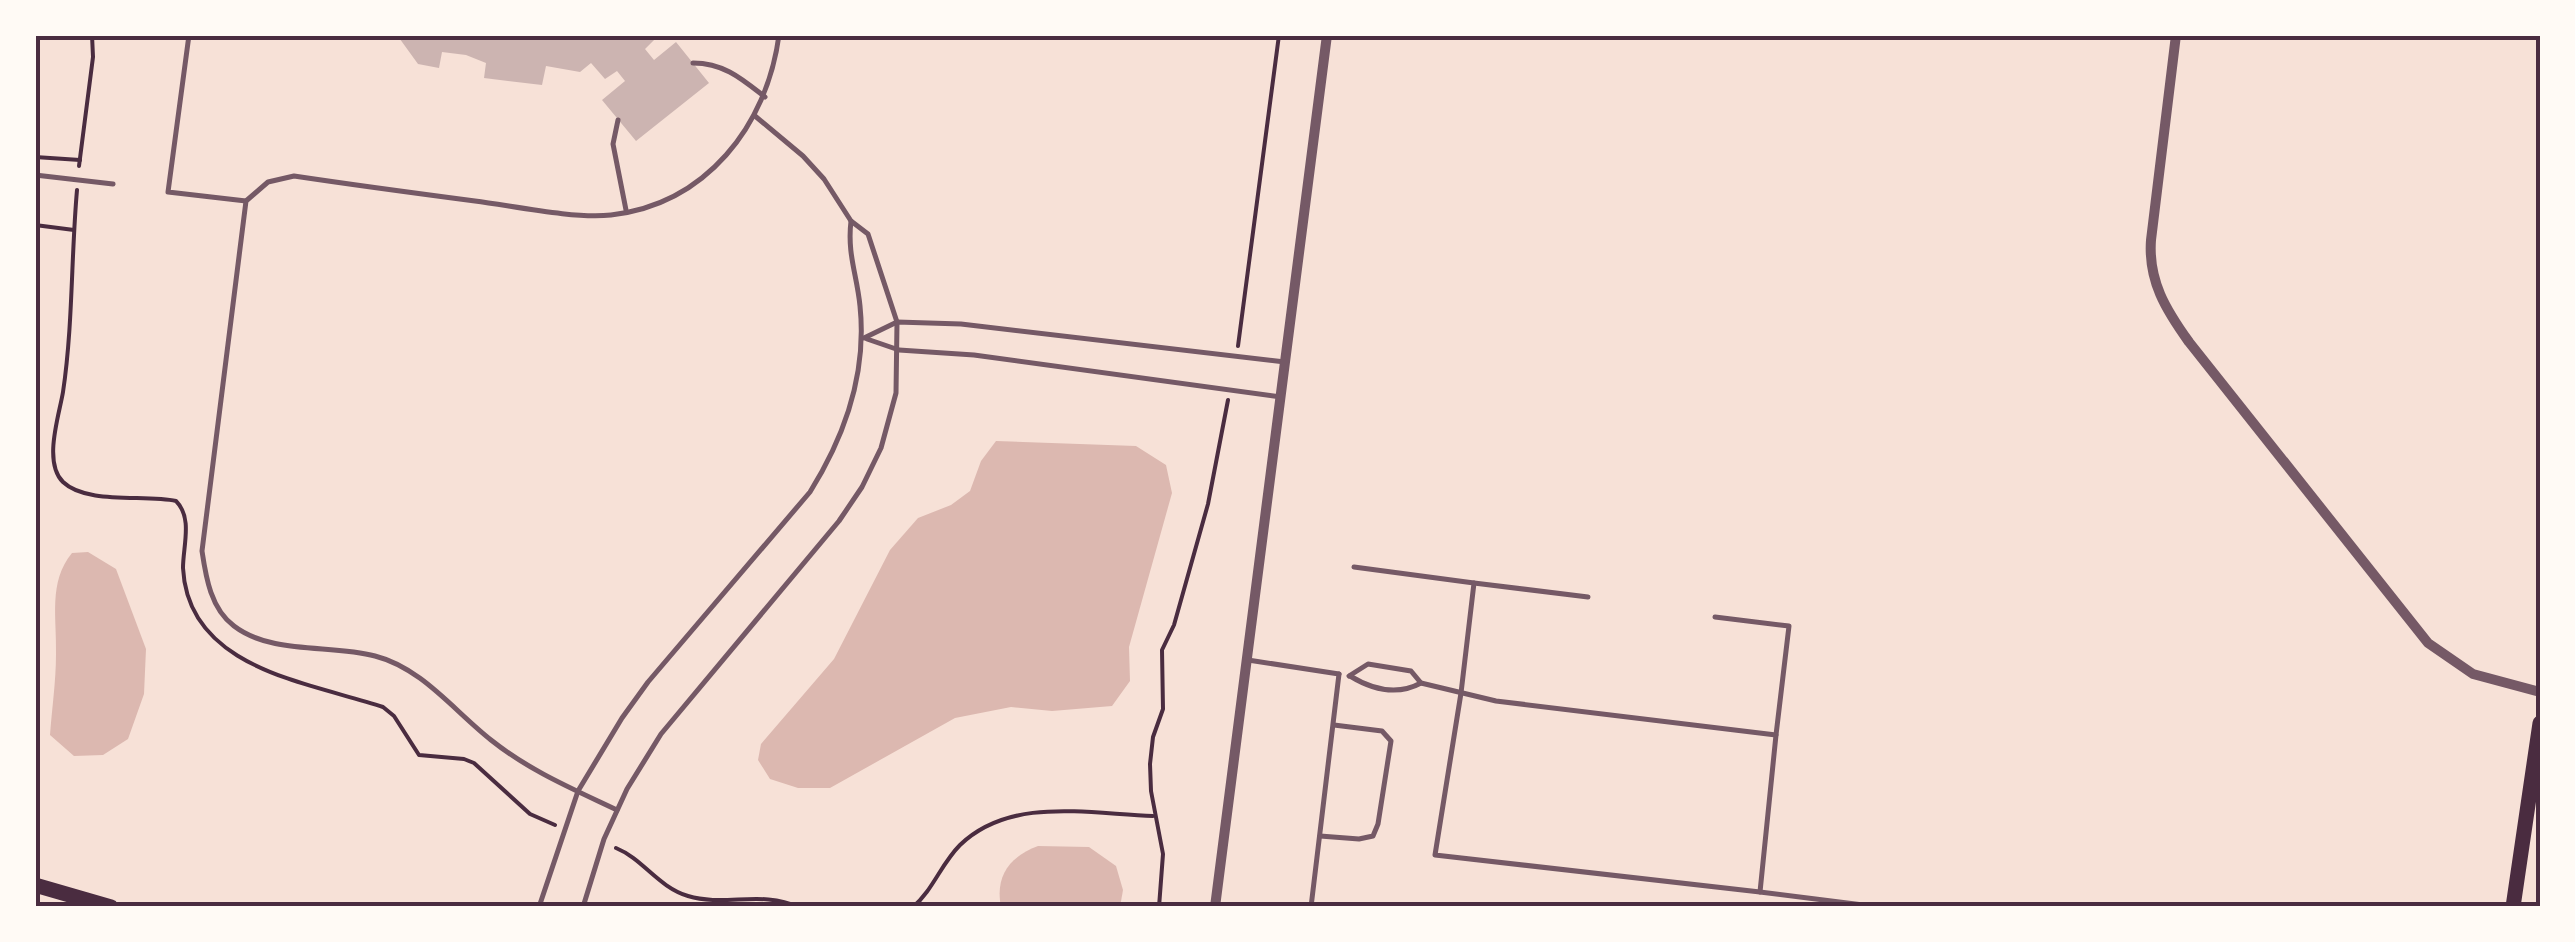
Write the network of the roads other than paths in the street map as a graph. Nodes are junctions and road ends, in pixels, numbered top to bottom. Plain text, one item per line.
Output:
1 (189, 35) edge
2 (779, 35) edge
3 (1327, 35) edge
4 (2176, 35) edge
5 (693, 63) dead end
6 (764, 97) junction
7 (755, 116) junction
8 (618, 120) dead end
9 (35, 175) edge
10 (113, 184) dead end
11 (246, 201) junction
12 (626, 211) junction
13 (851, 222) junction
14 (897, 322) junction
15 (864, 338) junction
16 (899, 350) junction
17 (1285, 362) junction
18 (1281, 398) junction
19 (1354, 568) dead end
20 (1474, 583) junction
21 (1588, 597) dead end
22 (1715, 617) dead end
23 (1248, 660) junction
24 (1338, 674) junction
25 (1350, 676) junction
26 (1421, 682) junction
27 (2540, 692) edge
28 (1461, 693) junction
29 (2540, 723) edge
30 (1334, 725) junction
31 (1776, 735) junction
32 (578, 791) junction
33 (617, 810) junction
34 (1320, 836) junction
35 (35, 885) edge
36 (1760, 892) junction
37 (111, 907) edge
38 (539, 907) edge
39 (583, 907) edge
40 (1215, 907) edge
41 (1310, 907) edge
42 (1879, 907) edge
43 (2513, 907) edge

1 - 11 lane
2 - 6 lane
3 - 17 street
4 - 27 street
5 - 6 lane
6 - 7 lane
7 - 12 lane
7 - 13 lane
8 - 12 lane
9 - 10 lane
11 - 12 lane
11 - 32 lane
13 - 14 lane
13 - 15 lane
14 - 15 lane
14 - 16 lane
14 - 17 lane
15 - 16 lane
15 - 32 lane
16 - 18 lane
16 - 33 lane
17 - 18 street
18 - 23 street
19 - 20 lane
20 - 21 lane
20 - 28 lane
22 - 31 lane
23 - 24 lane
23 - 40 street
24 - 25 lane
24 - 30 lane
25 - 26 lane
25 - 26 lane
26 - 28 lane
28 - 31 lane
28 - 36 lane
29 - 43 main road
30 - 34 lane
30 - 34 lane
31 - 36 lane
32 - 33 lane
32 - 38 lane
33 - 39 lane
34 - 41 lane
35 - 37 main road
36 - 42 lane

